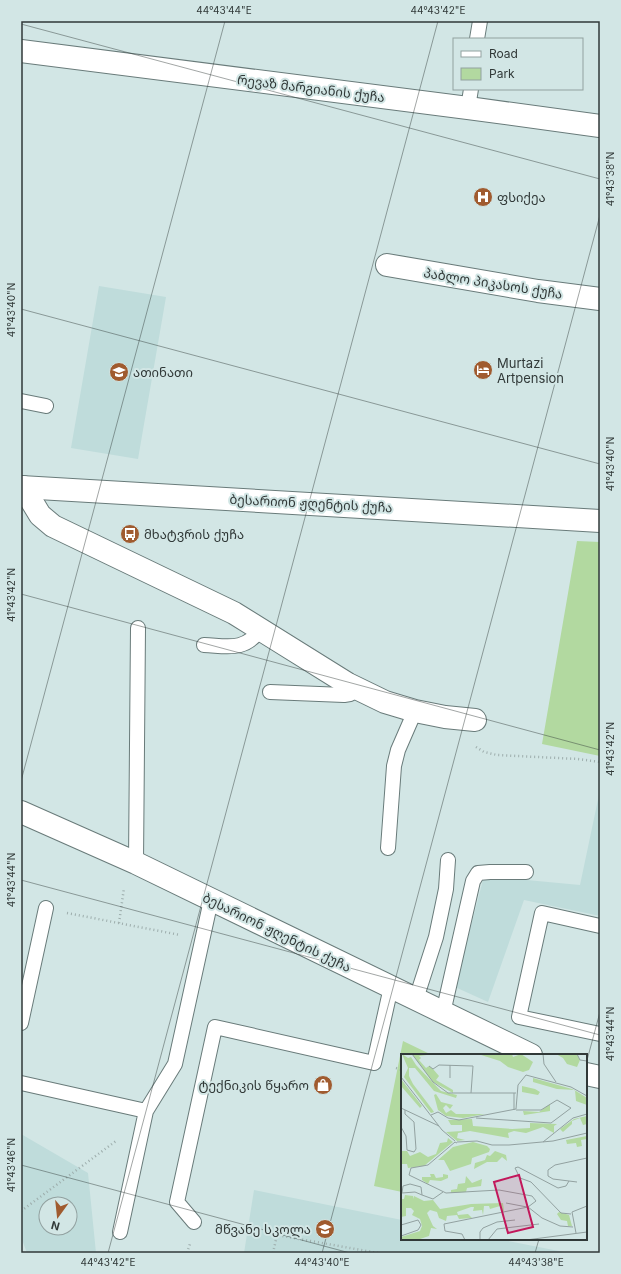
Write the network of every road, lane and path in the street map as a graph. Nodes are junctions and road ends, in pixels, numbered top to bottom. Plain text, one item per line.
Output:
1 (480, 21) edge
2 (477, 38) edge
3 (21, 52) edge
4 (469, 98) edge
5 (600, 126) edge
6 (387, 265) dead end
7 (600, 299) edge
8 (21, 401) edge
9 (46, 406) dead end
10 (22, 487) edge
11 (600, 521) edge
12 (138, 628) dead end
13 (261, 629) junction
14 (204, 645) dead end
15 (357, 689) junction
16 (270, 692) dead end
17 (415, 711) junction
18 (475, 720) joint
19 (600, 762) edge
20 (21, 812) edge
21 (388, 848) dead end
22 (448, 860) dead end
23 (132, 861) junction
24 (526, 872) dead end
25 (211, 900) junction
26 (46, 908) joint
27 (119, 923) junction
28 (600, 926) edge
29 (202, 940) junction
30 (390, 987) junction
31 (416, 999) junction
32 (443, 1013) junction
33 (21, 1023) edge
34 (600, 1034) edge
35 (529, 1054) edge
36 (587, 1074) edge
37 (600, 1078) edge
38 (21, 1083) edge
39 (141, 1110) junction
40 (21, 1211) edge
41 (194, 1222) dead end
42 (120, 1232) dead end
43 (273, 1253) edge
44 (378, 1253) edge

1 - 2 lane
3 - 4 street, რევაზ მარგიანის ქუჩა
4 - 5 street, რევაზ მარგიანის ქუჩა
6 - 7 street, პაბლო პიკასოს ქუჩა
8 - 9 lane
10 - 11 street, ბესარიონ ჟღენტის ქუჩა
10 - 13 street
12 - 23 lane
13 - 14 lane
13 - 15 street
15 - 16 lane
15 - 17 street
17 - 18 street
17 - 21 lane
18 - 19 path
20 - 23 street, ბესარიონ ჟღენტის ქუჩა
22 - 31 lane
23 - 25 street, ბესარიონ ჟღენტის ქუჩა
23 - 27 path
24 - 32 lane
25 - 29 lane
25 - 30 street, ბესარიონ ჟღენტის ქუჩა
26 - 27 path
26 - 33 lane
27 - 29 path
28 - 34 lane
29 - 39 lane
30 - 31 street, ბესარიონ ჟღენტის ქუჩა
30 - 41 lane
31 - 32 street, ბესარიონ ჟღენტის ქუჩა
32 - 35 street, ბესარიონ ჟღენტის ქუჩა
36 - 37 street
38 - 39 lane
39 - 40 path
39 - 42 lane
43 - 44 path

